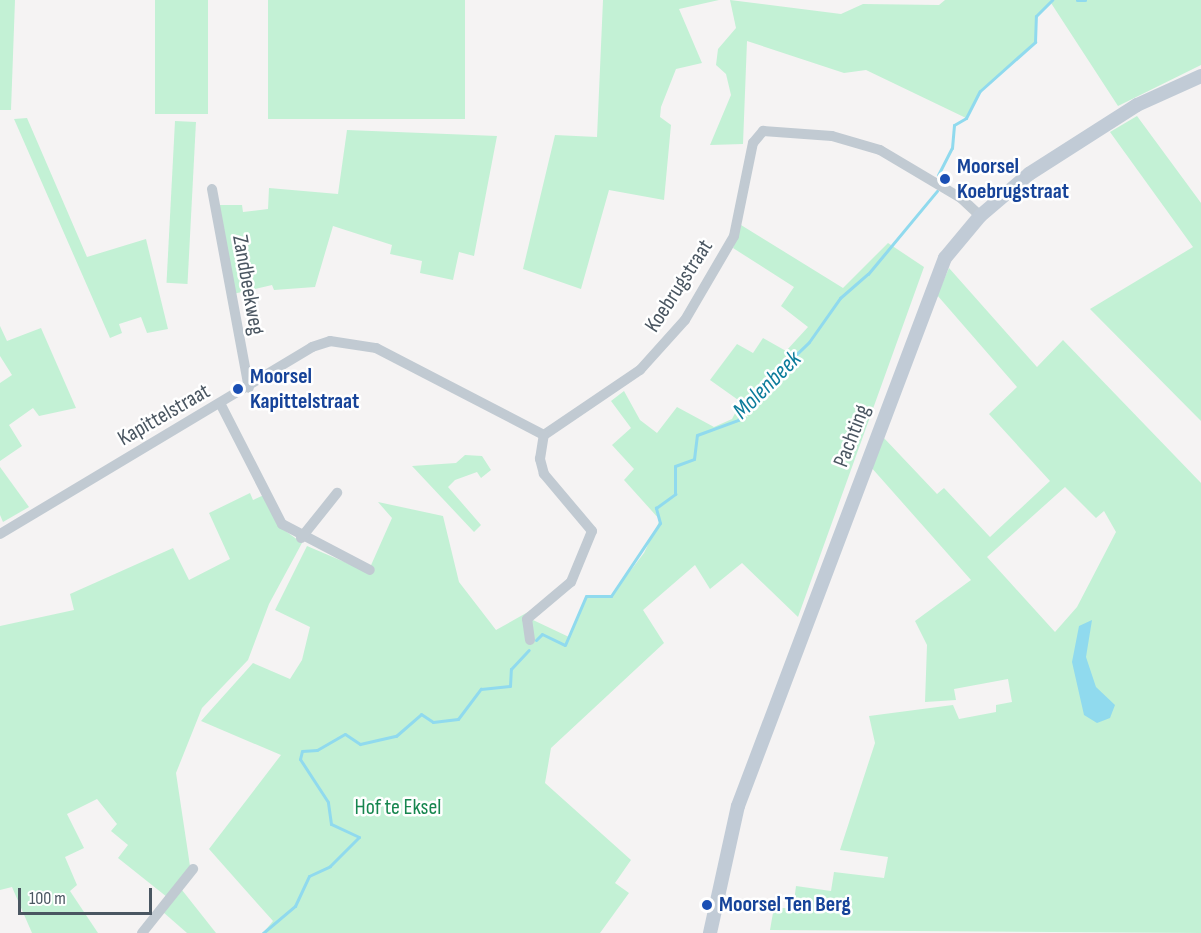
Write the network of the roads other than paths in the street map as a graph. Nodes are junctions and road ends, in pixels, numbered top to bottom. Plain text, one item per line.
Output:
1 (1201, 76) edge
2 (212, 189) dead end
3 (980, 216) junction
4 (249, 388) junction
5 (220, 405) junction
6 (544, 435) junction
7 (337, 493) dead end
8 (0, 534) edge
9 (301, 538) junction
10 (370, 570) dead end
11 (530, 640) dead end
12 (193, 869) dead end
13 (142, 933) edge
14 (710, 933) edge

1 - 3 main road, Pachting
2 - 4 street, Zandbeekweg
3 - 6 street, Koebrugstraat
3 - 14 main road, Pachting
4 - 5 street, Kapittelstraat
4 - 6 street, Kapittelstraat
5 - 8 street, Kapittelstraat
5 - 9 street
6 - 11 street
7 - 9 street
9 - 10 street
12 - 13 street

